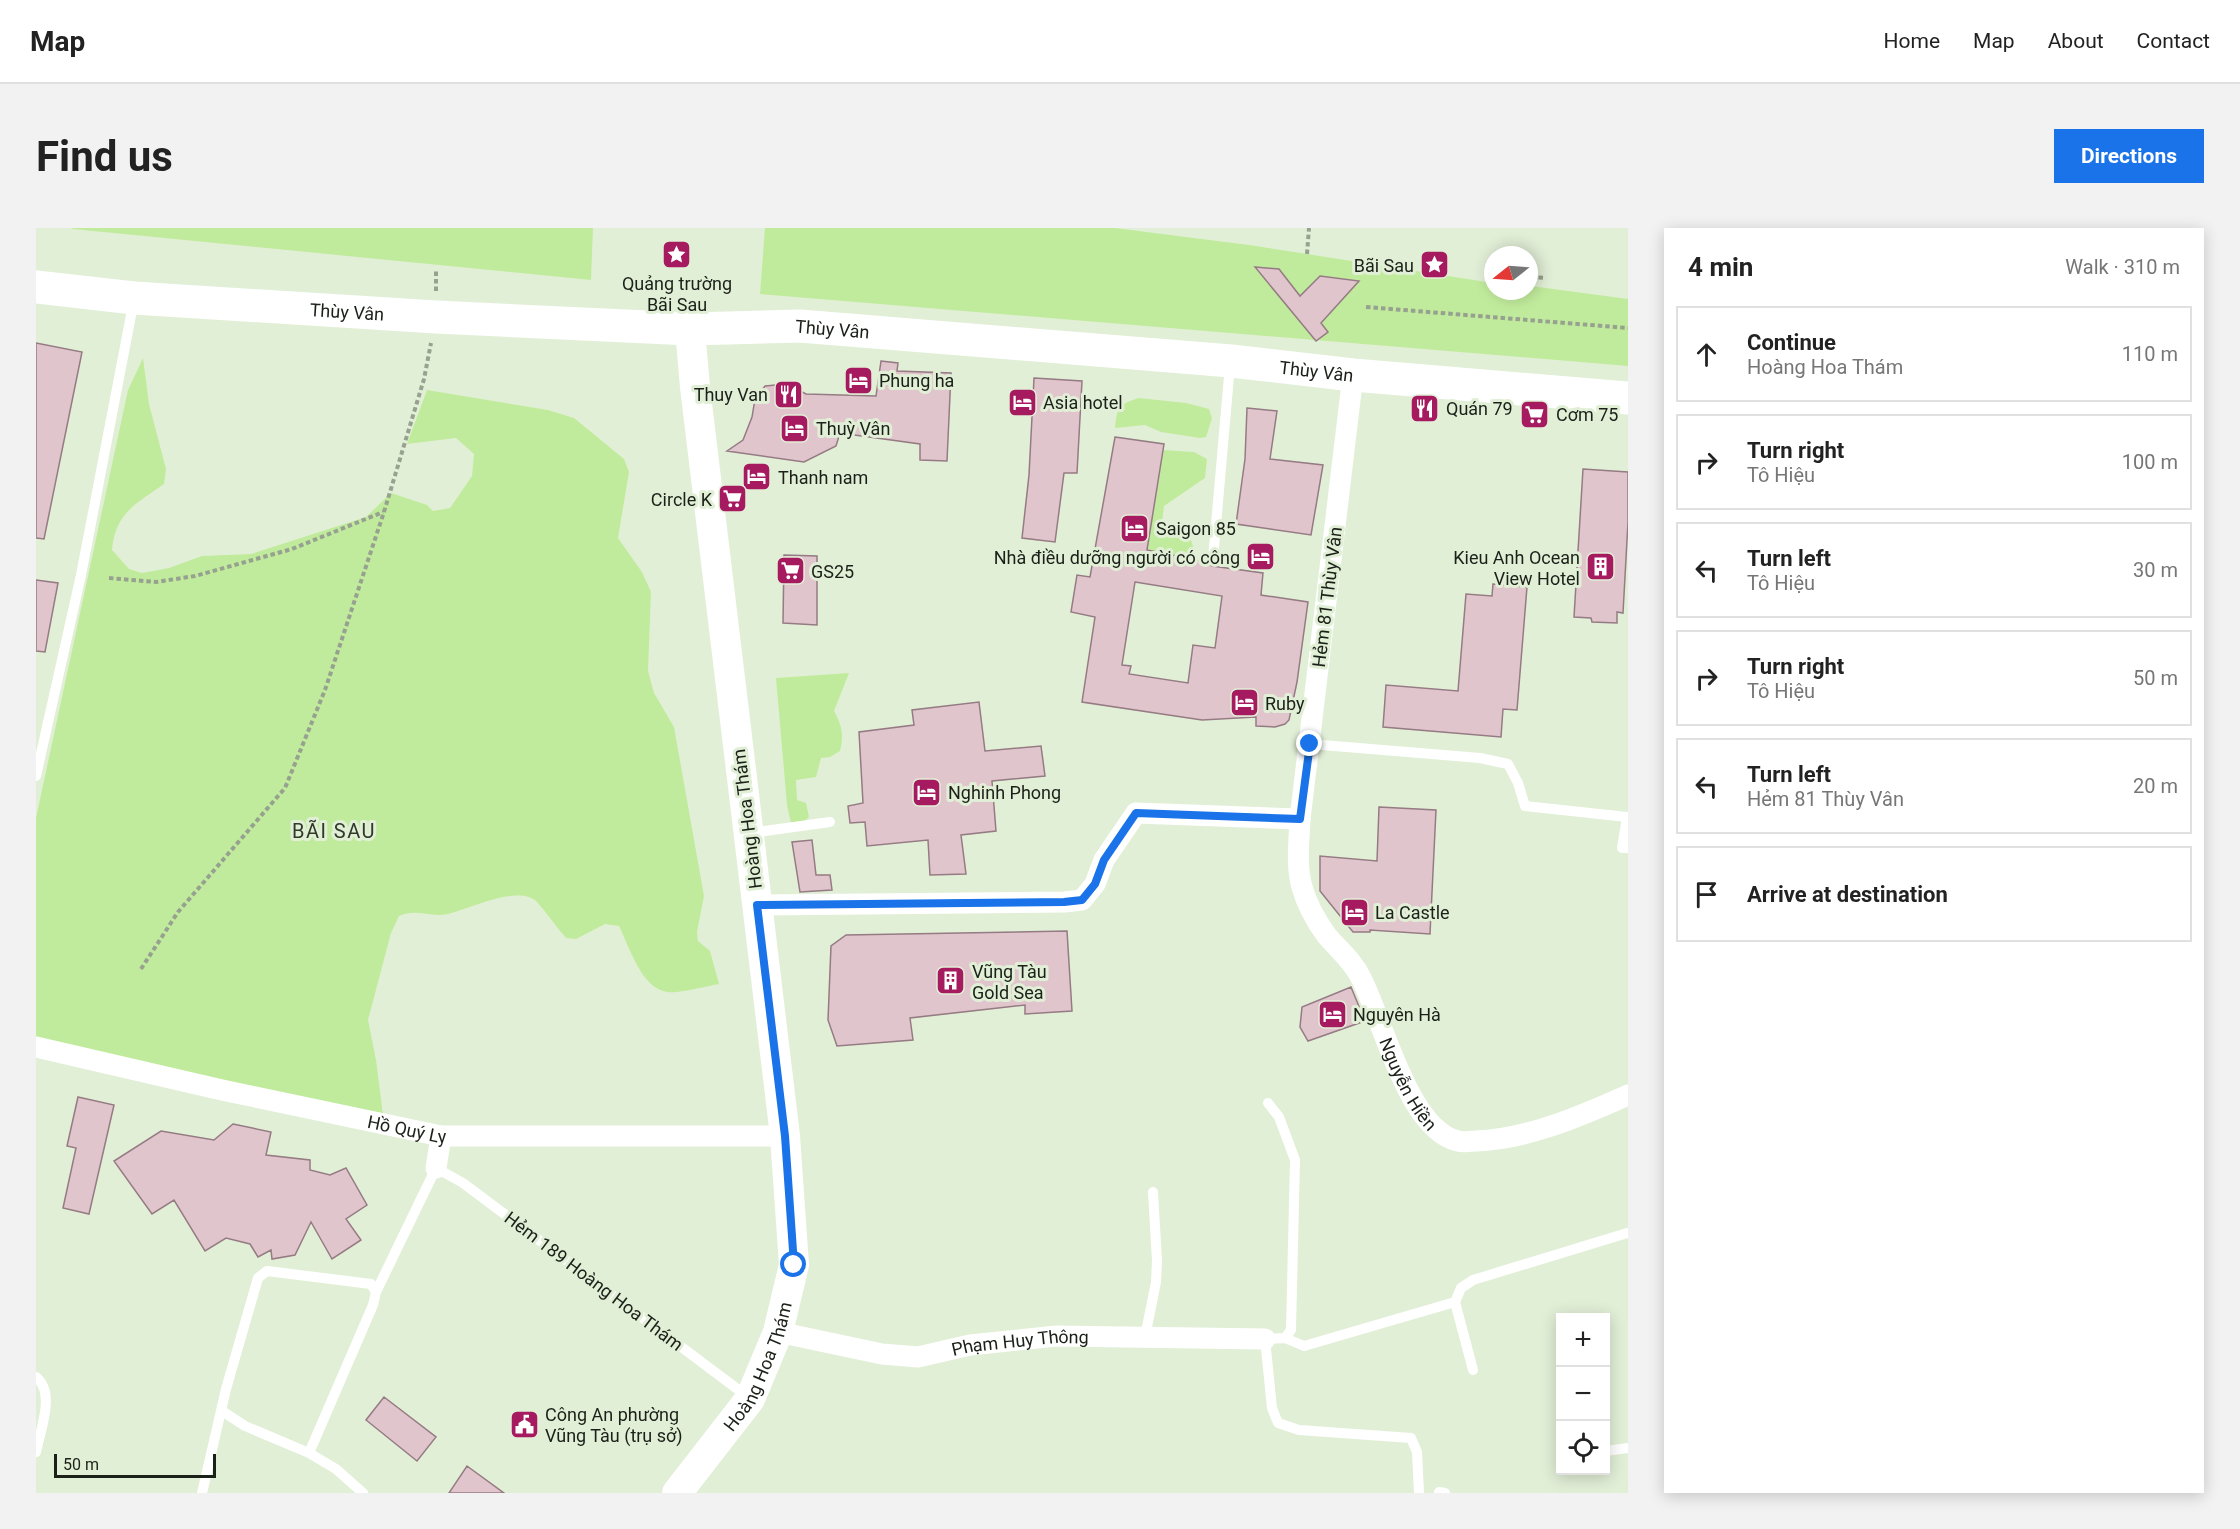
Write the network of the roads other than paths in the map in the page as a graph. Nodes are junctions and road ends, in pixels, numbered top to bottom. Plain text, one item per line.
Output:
1 (36, 287) edge
2 (134, 298) junction
3 (690, 329) junction
4 (1231, 362) junction
5 (1353, 375) junction
6 (1628, 398) edge
7 (1213, 559) dead end
8 (1310, 744) junction
9 (36, 776) edge
10 (1300, 819) junction
11 (830, 822) dead end
12 (750, 833) junction
13 (1628, 848) edge
14 (757, 905) junction
15 (36, 1047) edge
16 (1628, 1095) edge
17 (1268, 1103) dead end
18 (441, 1136) junction
19 (785, 1136) junction
20 (436, 1168) junction
21 (1153, 1192) dead end
22 (1627, 1233) edge
23 (376, 1292) junction
24 (1455, 1302) junction
25 (777, 1332) junction
26 (1145, 1337) junction
27 (1275, 1338) junction
28 (1473, 1370) dead end
29 (36, 1377) edge
30 (750, 1399) junction
31 (222, 1411) junction
32 (1628, 1448) edge
33 (1610, 1450) edge
34 (36, 1452) edge
35 (309, 1453) junction
36 (1439, 1492) edge
37 (202, 1493) edge
38 (363, 1493) edge
39 (677, 1493) edge
40 (1419, 1493) edge
41 (1445, 1493) edge

1 - 2 main road, Thùy Vân
2 - 3 main road, Thùy Vân
2 - 9 lane
3 - 4 main road, Thùy Vân
3 - 12 main road, Hoàng Hoa Thám
4 - 5 main road, Thùy Vân
4 - 7 lane
5 - 6 main road, Thùy Vân
5 - 8 street, Hẻm 81 Thùy Vân
8 - 10 street, Hẻm 81 Thùy Vân
8 - 13 lane
10 - 14 street
10 - 16 street, Nguyễn Hiền
11 - 12 lane
12 - 14 main road, Hoàng Hoa Thám
14 - 19 main road, Hoàng Hoa Thám
15 - 18 street, Hồ Quý Ly
17 - 27 lane
18 - 19 street, Hồ Quý Ly
18 - 20 street
19 - 25 main road, Hoàng Hoa Thám
20 - 23 lane
20 - 30 lane, Hẻm 189 Hoàng Hoa Thám
21 - 26 lane
22 - 24 lane
23 - 31 lane
23 - 35 lane
24 - 27 lane
24 - 28 lane
25 - 26 street, Phạm Huy Thông
25 - 30 main road, Hoàng Hoa Thám
26 - 27 street, Phạm Huy Thông
27 - 40 lane
29 - 34 lane
30 - 39 main road, Hoàng Hoa Thám
31 - 35 lane
31 - 37 lane
32 - 33 lane
35 - 38 lane
36 - 41 lane

